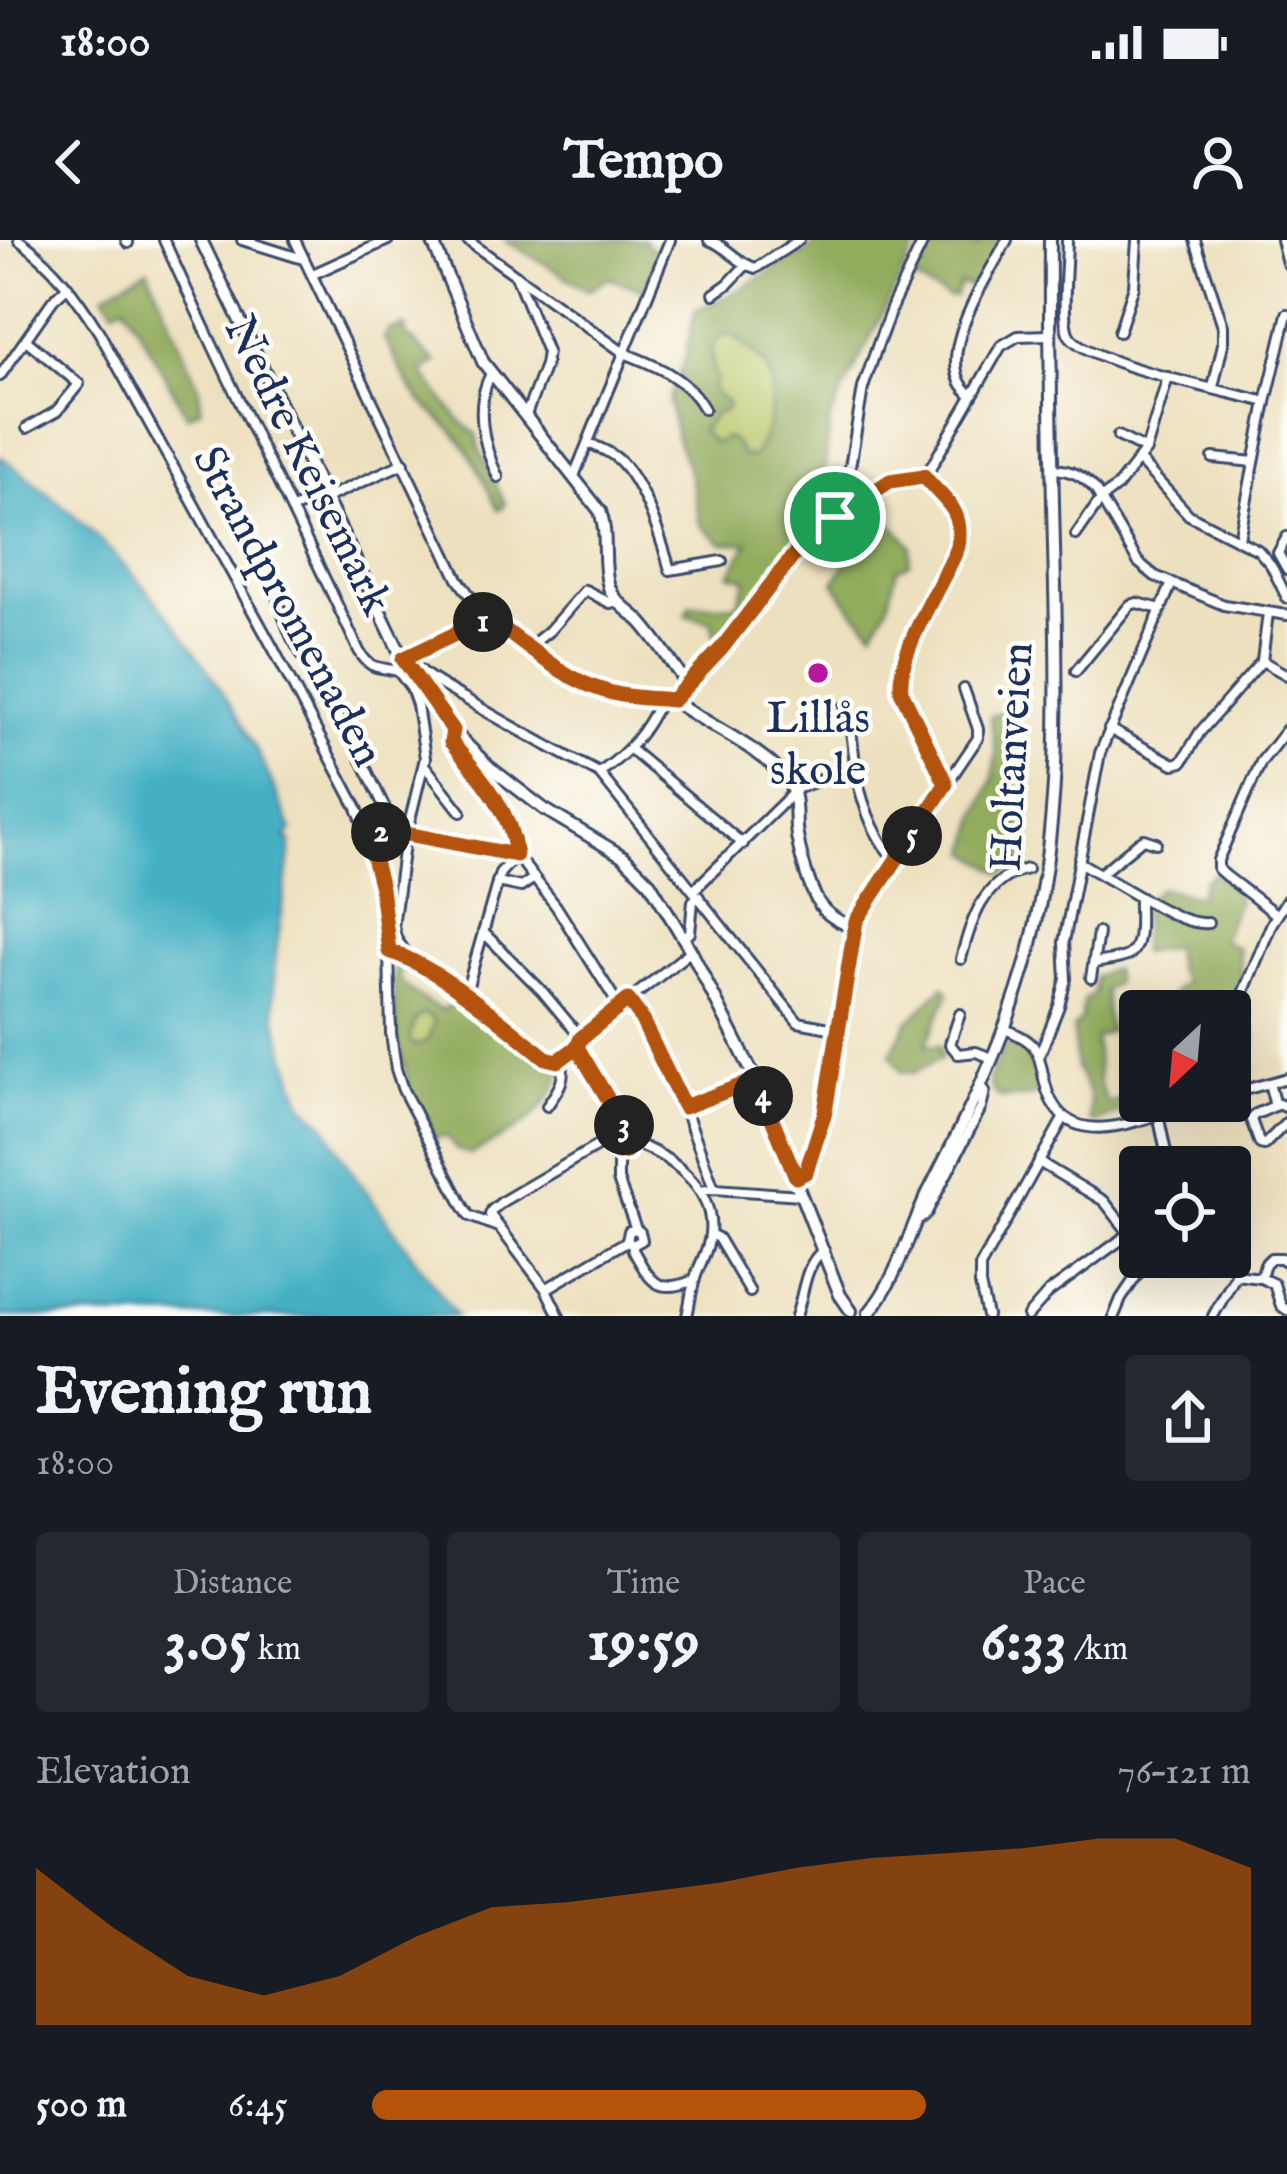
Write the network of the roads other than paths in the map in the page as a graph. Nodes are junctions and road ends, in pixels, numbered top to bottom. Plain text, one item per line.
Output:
1 (19, 240) edge
2 (164, 240) edge
3 (201, 240) edge
4 (242, 240) edge
5 (295, 240) edge
6 (388, 240) edge
7 (432, 240) edge
8 (467, 240) edge
9 (670, 240) edge
10 (710, 240) edge
11 (799, 240) edge
12 (924, 240) edge
13 (1007, 240) edge
14 (1050, 240) edge
15 (1067, 240) edge
16 (1138, 240) edge
17 (1195, 240) edge
18 (1281, 240) edge
19 (304, 260) junction
20 (1287, 263) edge
21 (746, 265) junction
22 (313, 274) junction
23 (517, 277) junction
24 (68, 286) junction
25 (714, 294) dead end
26 (1287, 314) edge
27 (1119, 332) dead end
28 (1050, 335) junction
29 (26, 340) junction
30 (1284, 345) edge
31 (624, 353) junction
32 (491, 374) junction
33 (0, 376) edge
34 (1168, 377) junction
35 (1213, 387) junction
36 (971, 395) junction
37 (1266, 402) junction
38 (704, 409) dead end
39 (526, 415) junction
40 (27, 428) dead end
41 (1118, 436) dead end
42 (588, 443) junction
43 (1146, 450) junction
44 (1213, 458) dead end
45 (1139, 460) junction
46 (1254, 462) junction
47 (404, 463) junction
48 (1053, 469) junction
49 (498, 476) dead end
50 (924, 476) junction
51 (573, 478) junction
52 (320, 498) junction
53 (1101, 500) junction
54 (293, 508) junction
55 (835, 517) junction
56 (1076, 536) dead end
57 (1287, 536) edge
58 (1239, 539) junction
59 (722, 561) dead end
60 (1287, 569) edge
61 (1172, 583) junction
62 (1287, 599) edge
63 (278, 602) dead end
64 (618, 602) junction
65 (1161, 609) junction
66 (1268, 613) junction
67 (1286, 615) edge
68 (489, 618) junction
69 (529, 647) junction
70 (405, 658) junction
71 (1262, 661) junction
72 (1076, 671) dead end
73 (1287, 676) edge
74 (687, 683) junction
75 (964, 688) dead end
76 (667, 699) junction
77 (845, 706) dead end
78 (1109, 729) junction
79 (1287, 729) edge
80 (453, 730) junction
81 (630, 749) junction
82 (424, 764) junction
83 (855, 768) junction
84 (599, 773) junction
85 (946, 784) junction
86 (794, 792) junction
87 (461, 812) dead end
88 (366, 830) junction
89 (402, 833) junction
90 (1156, 843) dead end
91 (743, 844) junction
92 (516, 855) junction
93 (895, 859) junction
94 (1078, 862) junction
95 (1027, 869) dead end
96 (1100, 874) junction
97 (534, 878) junction
98 (497, 882) junction
99 (696, 894) junction
100 (1139, 897) junction
101 (1287, 900) edge
102 (1277, 915) junction
103 (1208, 923) dead end
104 (855, 928) junction
105 (483, 932) junction
106 (1098, 933) dead end
107 (683, 937) junction
108 (389, 951) junction
109 (691, 951) junction
110 (961, 959) dead end
111 (412, 962) junction
112 (1095, 963) junction
113 (1091, 978) dead end
114 (1245, 990) edge
115 (465, 995) junction
116 (628, 1000) junction
117 (619, 1007) junction
118 (960, 1014) dead end
119 (1005, 1029) junction
120 (840, 1030) junction
121 (579, 1042) junction
122 (1040, 1054) junction
123 (994, 1058) junction
124 (557, 1060) junction
125 (1287, 1078) edge
126 (756, 1080) junction
127 (1269, 1083) junction
128 (1251, 1088) edge
129 (547, 1106) dead end
130 (1275, 1106) junction
131 (684, 1107) junction
132 (1287, 1108) edge
133 (1063, 1119) junction
134 (1125, 1122) edge
135 (1287, 1122) edge
136 (627, 1138) junction
137 (611, 1144) junction
138 (618, 1153) junction
139 (1039, 1162) junction
140 (796, 1177) junction
141 (714, 1189) junction
142 (701, 1191) junction
143 (803, 1196) junction
144 (1119, 1220) edge
145 (497, 1227) junction
146 (710, 1234) junction
147 (1119, 1240) edge
148 (630, 1243) junction
149 (824, 1250) junction
150 (1287, 1262) edge
151 (1251, 1277) edge
152 (1135, 1278) edge
153 (1233, 1278) edge
154 (1261, 1278) junction
155 (695, 1279) junction
156 (546, 1289) junction
157 (750, 1292) dead end
158 (1287, 1310) edge
159 (849, 1314) edge
160 (870, 1314) edge
161 (560, 1316) edge
162 (687, 1316) edge
163 (796, 1316) edge
164 (987, 1316) edge
165 (1028, 1316) edge
166 (1114, 1316) edge
167 (1213, 1316) edge

1 - 24 street, Strandpromenaden
2 - 54 street, Nedre Keisemark
3 - 52 main road
4 - 19 street
5 - 19 street
6 - 22 street
7 - 32 main road
8 - 23 street
9 - 31 street
10 - 21 street
11 - 21 street
12 - 55 street
13 - 36 street
14 - 28 main road, Holtanveien
15 - 34 street
16 - 27 street
17 - 35 street
18 - 20 street
19 - 22 street
21 - 25 street
22 - 47 street
23 - 31 street
23 - 39 street
24 - 29 street
24 - 88 street, Strandpromenaden
26 - 30 street
28 - 36 street
28 - 48 main road, Holtanveien
29 - 33 street
29 - 40 street
30 - 37 street
31 - 38 street
31 - 42 street
32 - 39 main road
32 - 49 street
34 - 35 street
34 - 43 street
35 - 37 street
36 - 50 street
37 - 46 street
39 - 51 main road
41 - 43 street
42 - 51 street
42 - 59 street
43 - 45 street
44 - 46 street
45 - 53 street
45 - 58 street
46 - 58 street
47 - 52 street
47 - 68 street
48 - 53 street
48 - 119 main road, Holtanveien
50 - 55 street
50 - 85 street
51 - 64 main road
52 - 54 street
52 - 70 main road
53 - 56 street
53 - 61 street
54 - 82 street, Nedre Keisemark
55 - 74 street
57 - 60 street
58 - 62 street
61 - 65 street
61 - 66 street
62 - 67 street
63 - 89 street
64 - 69 street
64 - 74 main road
65 - 72 street
65 - 78 street
66 - 67 street
66 - 71 street
68 - 69 street
68 - 70 street
69 - 76 street
70 - 80 main road
70 - 84 street
71 - 73 street
71 - 78 street
74 - 76 main road
75 - 85 street
76 - 81 street
76 - 86 main road
77 - 83 street
78 - 94 street
79 - 102 street
80 - 92 street
80 - 107 main road
81 - 84 street
81 - 91 street
82 - 87 street
82 - 89 street, Nedre Keisemark
83 - 86 street
83 - 93 street
84 - 99 street
85 - 93 street
86 - 91 street
86 - 104 main road
88 - 89 street
88 - 108 street, Strandpromenaden
89 - 92 street
89 - 111 street, Nedre Keisemark
90 - 96 street
91 - 99 street
92 - 97 street
92 - 98 street
93 - 104 street
94 - 96 street
94 - 122 street
95 - 110 street
96 - 100 street
97 - 98 street
97 - 117 street
98 - 105 street
99 - 107 street
99 - 120 street
100 - 103 street
100 - 112 street
101 - 102 street
102 - 114 street
104 - 120 main road
105 - 115 street
105 - 121 street
106 - 112 street
107 - 109 main road
108 - 111 street
108 - 145 street, Strandpromenaden
109 - 116 street
109 - 126 main road
111 - 115 street
112 - 113 street
115 - 124 street
116 - 117 street
116 - 131 street
117 - 121 street
118 - 123 street
119 - 122 street
119 - 123 main road, Holtanveien
120 - 140 main road
121 - 124 street
121 - 136 street
122 - 133 street
123 - 160 main road, Holtanveien
124 - 129 street
125 - 127 street
126 - 131 street
126 - 140 main road
127 - 128 street
127 - 130 street
130 - 132 street
130 - 135 street
131 - 141 street
133 - 134 street
133 - 139 street
136 - 137 street
136 - 138 street
136 - 142 street
137 - 138 street
137 - 145 street
138 - 148 street
139 - 144 street
139 - 164 street
140 - 143 main road
141 - 142 street
141 - 143 street
142 - 146 street
143 - 149 main road
145 - 156 street, Strandpromenaden
146 - 155 street
146 - 157 street
147 - 165 street
148 - 155 street
148 - 156 street
149 - 159 main road
149 - 163 street
150 - 154 street
151 - 154 street
152 - 166 street
153 - 167 street
154 - 158 street
155 - 162 street
156 - 161 street, Strandpromenaden
159 - 160 main road

